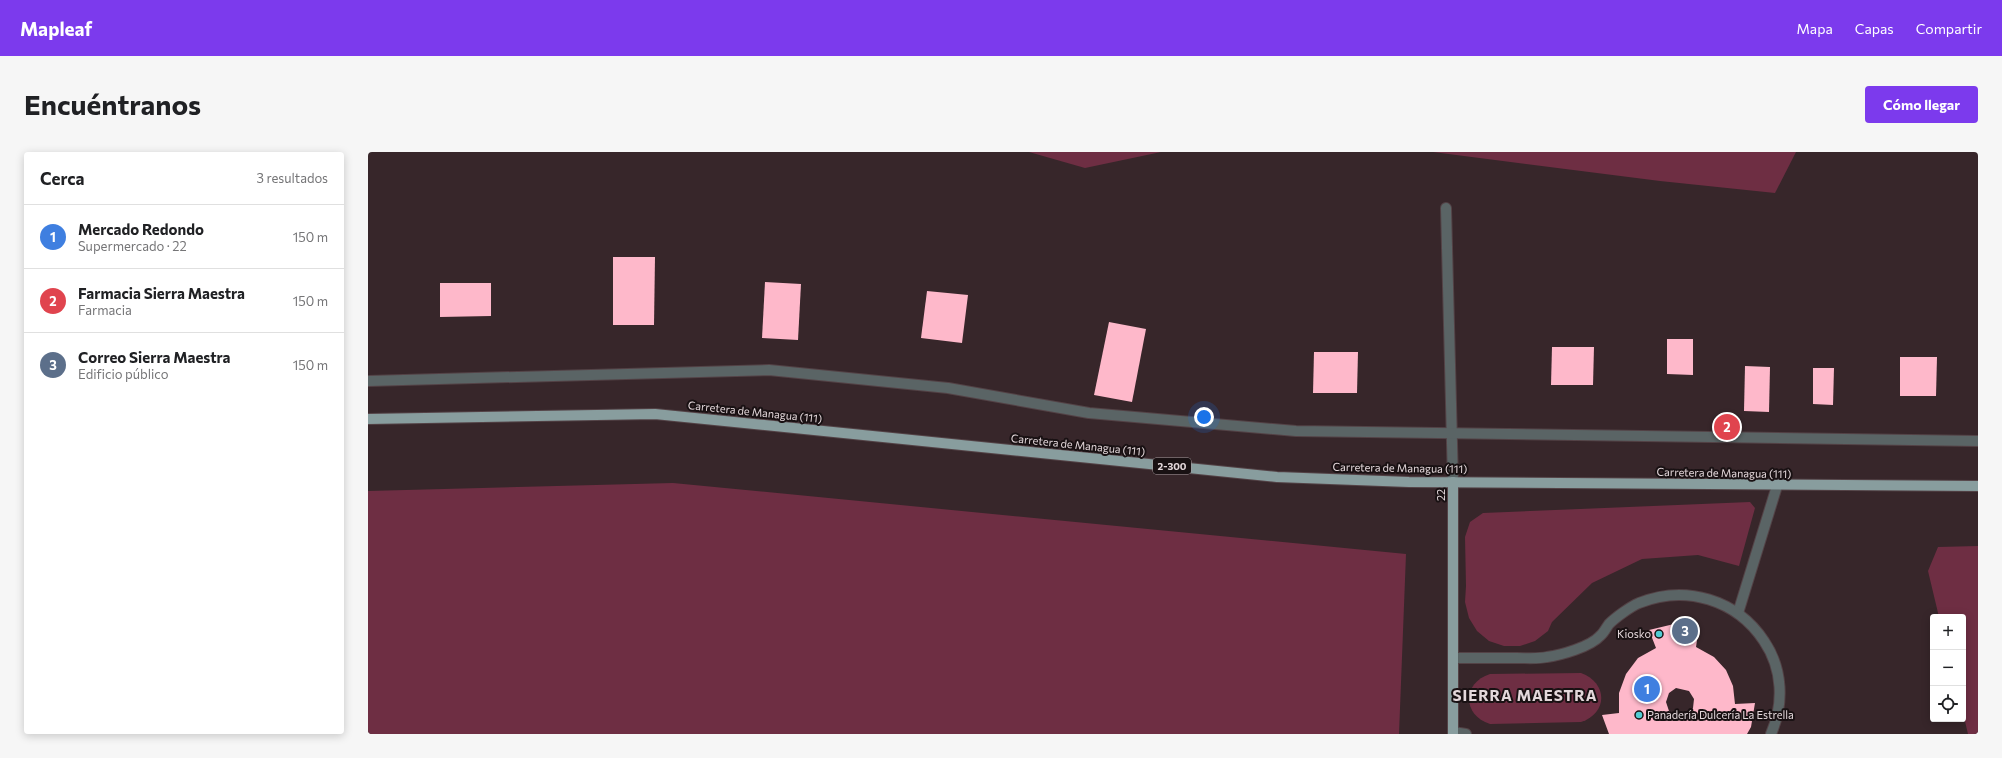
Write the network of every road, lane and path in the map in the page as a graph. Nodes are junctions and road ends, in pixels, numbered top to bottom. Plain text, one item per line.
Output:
1 (1446, 208) dead end
2 (368, 381) edge
3 (368, 419) edge
4 (1452, 435) junction
5 (1978, 441) edge
6 (1453, 482) junction
7 (1777, 486) junction
8 (1978, 486) edge
9 (1738, 613) junction
10 (1453, 658) junction
11 (1453, 733) edge
12 (1466, 734) edge
13 (1771, 734) edge

1 - 4 street, 22
2 - 4 street
3 - 6 main road, Carretera de Managua (111) / 2-300
4 - 5 street
4 - 6 street, 22
6 - 7 main road, Carretera de Managua (111) / 2-300
6 - 10 main road, 22
7 - 8 main road, Carretera de Managua (111) / 2-300
7 - 9 street
9 - 10 street
9 - 13 street
10 - 11 main road, 22
11 - 12 street

